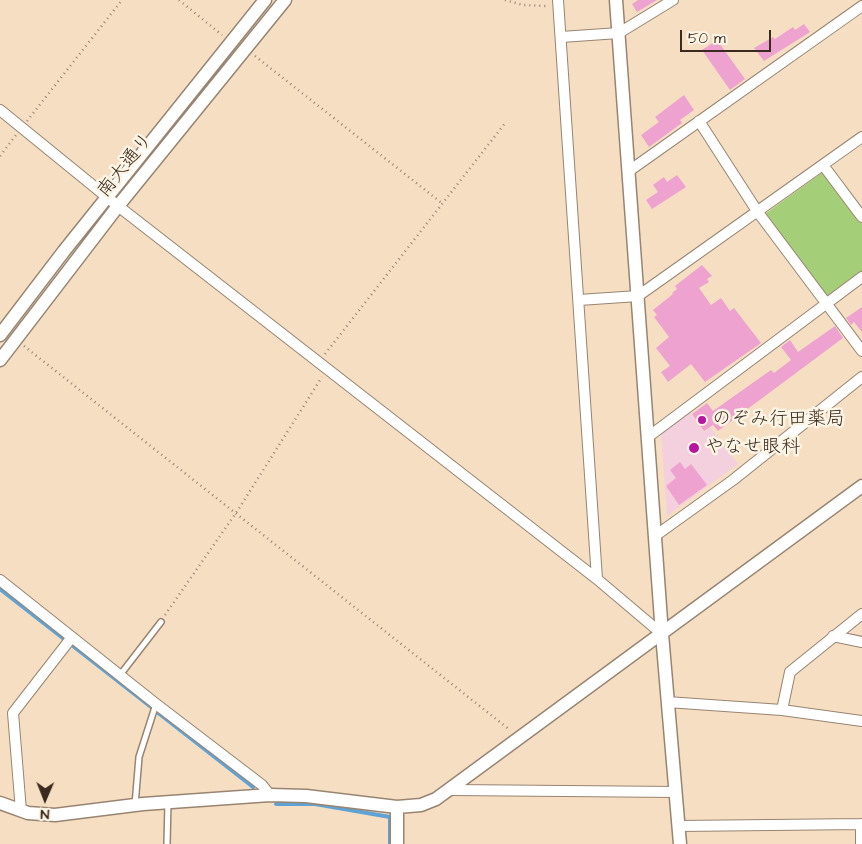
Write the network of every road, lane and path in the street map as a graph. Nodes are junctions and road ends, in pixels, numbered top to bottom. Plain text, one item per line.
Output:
1 (122, 0) edge
2 (179, 0) edge
3 (265, 0) edge
4 (285, 0) edge
5 (505, 0) edge
6 (616, 0) edge
7 (673, 0) edge
8 (857, 0) edge
9 (558, 3) edge
10 (862, 6) edge
11 (619, 34) junction
12 (561, 37) junction
13 (231, 42) junction
14 (245, 49) junction
15 (0, 110) edge
16 (699, 121) junction
17 (506, 122) dead end
18 (22, 128) junction
19 (862, 137) edge
20 (0, 156) edge
21 (823, 165) junction
22 (629, 171) junction
23 (113, 202) junction
24 (443, 204) junction
25 (757, 211) junction
26 (862, 217) edge
27 (862, 277) edge
28 (638, 296) junction
29 (578, 300) junction
30 (826, 304) junction
31 (2, 331) edge
32 (15, 340) junction
33 (862, 351) edge
34 (0, 360) edge
35 (324, 364) junction
36 (862, 377) edge
37 (648, 437) junction
38 (862, 486) edge
39 (236, 512) junction
40 (655, 536) junction
41 (597, 579) junction
42 (0, 580) edge
43 (862, 614) edge
44 (161, 622) joint
45 (662, 634) junction
46 (833, 636) junction
47 (72, 637) junction
48 (862, 642) edge
49 (120, 676) junction
50 (667, 702) junction
51 (156, 704) junction
52 (782, 710) junction
53 (862, 721) edge
54 (521, 738) junction
55 (452, 790) junction
56 (676, 792) junction
57 (270, 795) junction
58 (168, 802) junction
59 (0, 803) edge
60 (135, 805) junction
61 (397, 807) junction
62 (22, 811) junction
63 (862, 824) edge
64 (679, 826) junction
65 (167, 844) edge
66 (397, 844) edge
67 (680, 844) edge
68 (862, 844) edge

1 - 18 path
2 - 13 path
3 - 13 street, 南大通り
4 - 14 street, 南大通り
5 - 9 path
6 - 11 street
7 - 11 street
8 - 10 street
9 - 12 street
10 - 16 street
11 - 12 street
11 - 22 street
12 - 29 street
13 - 23 street, 南大通り
14 - 23 street, 南大通り
14 - 24 path
15 - 18 street
16 - 22 street
16 - 25 street
17 - 24 path
18 - 20 path
18 - 23 street
19 - 21 street
21 - 25 street
21 - 26 street
22 - 28 street
23 - 31 street, 南大通り
23 - 32 street, 南大通り
23 - 35 street
24 - 35 path
25 - 28 street
25 - 30 street
27 - 30 street
28 - 29 street
28 - 37 street
29 - 41 street
30 - 33 street
30 - 37 street
32 - 34 street, 南大通り
32 - 39 path
35 - 39 path
35 - 41 street
36 - 40 street
37 - 40 street
38 - 45 street
39 - 44 path
39 - 54 path
40 - 45 street
41 - 45 street
42 - 47 street
43 - 46 street
44 - 49 lane
45 - 50 street
45 - 54 street
46 - 48 street
46 - 52 street
47 - 49 street
47 - 62 street
49 - 51 street
50 - 52 street
50 - 56 street
51 - 57 street
51 - 60 lane
52 - 53 street
54 - 55 street
55 - 56 street
55 - 61 street
56 - 64 street
57 - 58 street
57 - 61 street
58 - 60 street
58 - 65 lane
59 - 62 street
60 - 62 street
61 - 66 street
63 - 64 street
63 - 68 street
64 - 67 street

